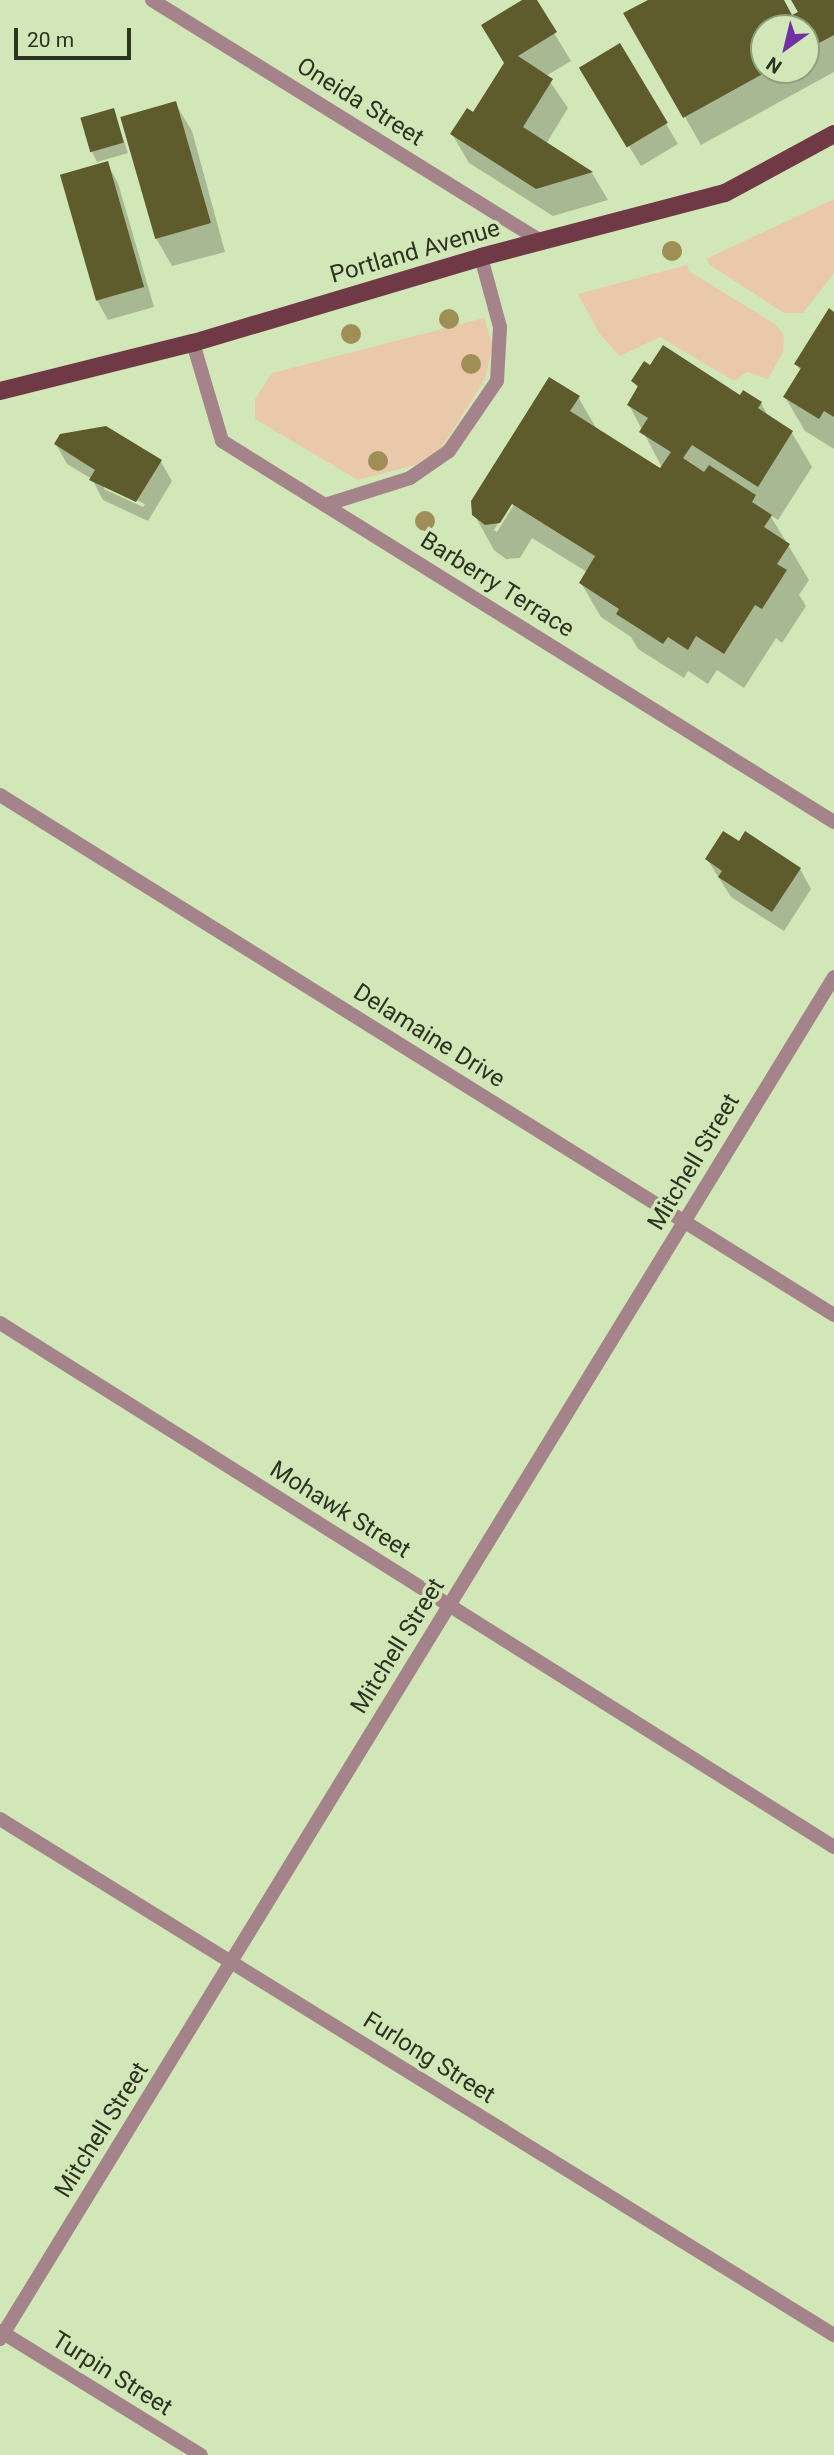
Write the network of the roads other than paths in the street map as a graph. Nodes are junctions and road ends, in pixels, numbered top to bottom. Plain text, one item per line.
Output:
1 (152, 0) edge
2 (834, 134) edge
3 (543, 242) junction
4 (481, 257) junction
5 (193, 343) junction
6 (0, 391) edge
7 (324, 505) junction
8 (0, 795) edge
9 (834, 822) edge
10 (834, 977) edge
11 (684, 1221) junction
12 (834, 1315) edge
13 (0, 1323) edge
14 (450, 1605) junction
15 (0, 1819) edge
16 (834, 1847) edge
17 (231, 1962) junction
18 (1, 2334) edge
19 (834, 2335) edge
20 (201, 2455) edge

1 - 3 street, Oneida Street
2 - 3 main road, Portland Avenue
3 - 4 main road, Portland Avenue
4 - 5 main road, Portland Avenue
4 - 7 street
5 - 6 main road, Portland Avenue
5 - 7 street, Barberry Terrace
7 - 9 street, Barberry Terrace
8 - 11 street, Delamaine Drive
10 - 11 street, Mitchell Street
11 - 12 street, Delamaine Drive
11 - 14 street, Mitchell Street
13 - 14 street, Mohawk Street
14 - 16 street, Mohawk Street
14 - 17 street, Mitchell Street
15 - 17 street, Furlong Street
17 - 18 street, Mitchell Street
17 - 19 street, Furlong Street
18 - 20 street, Turpin Street

